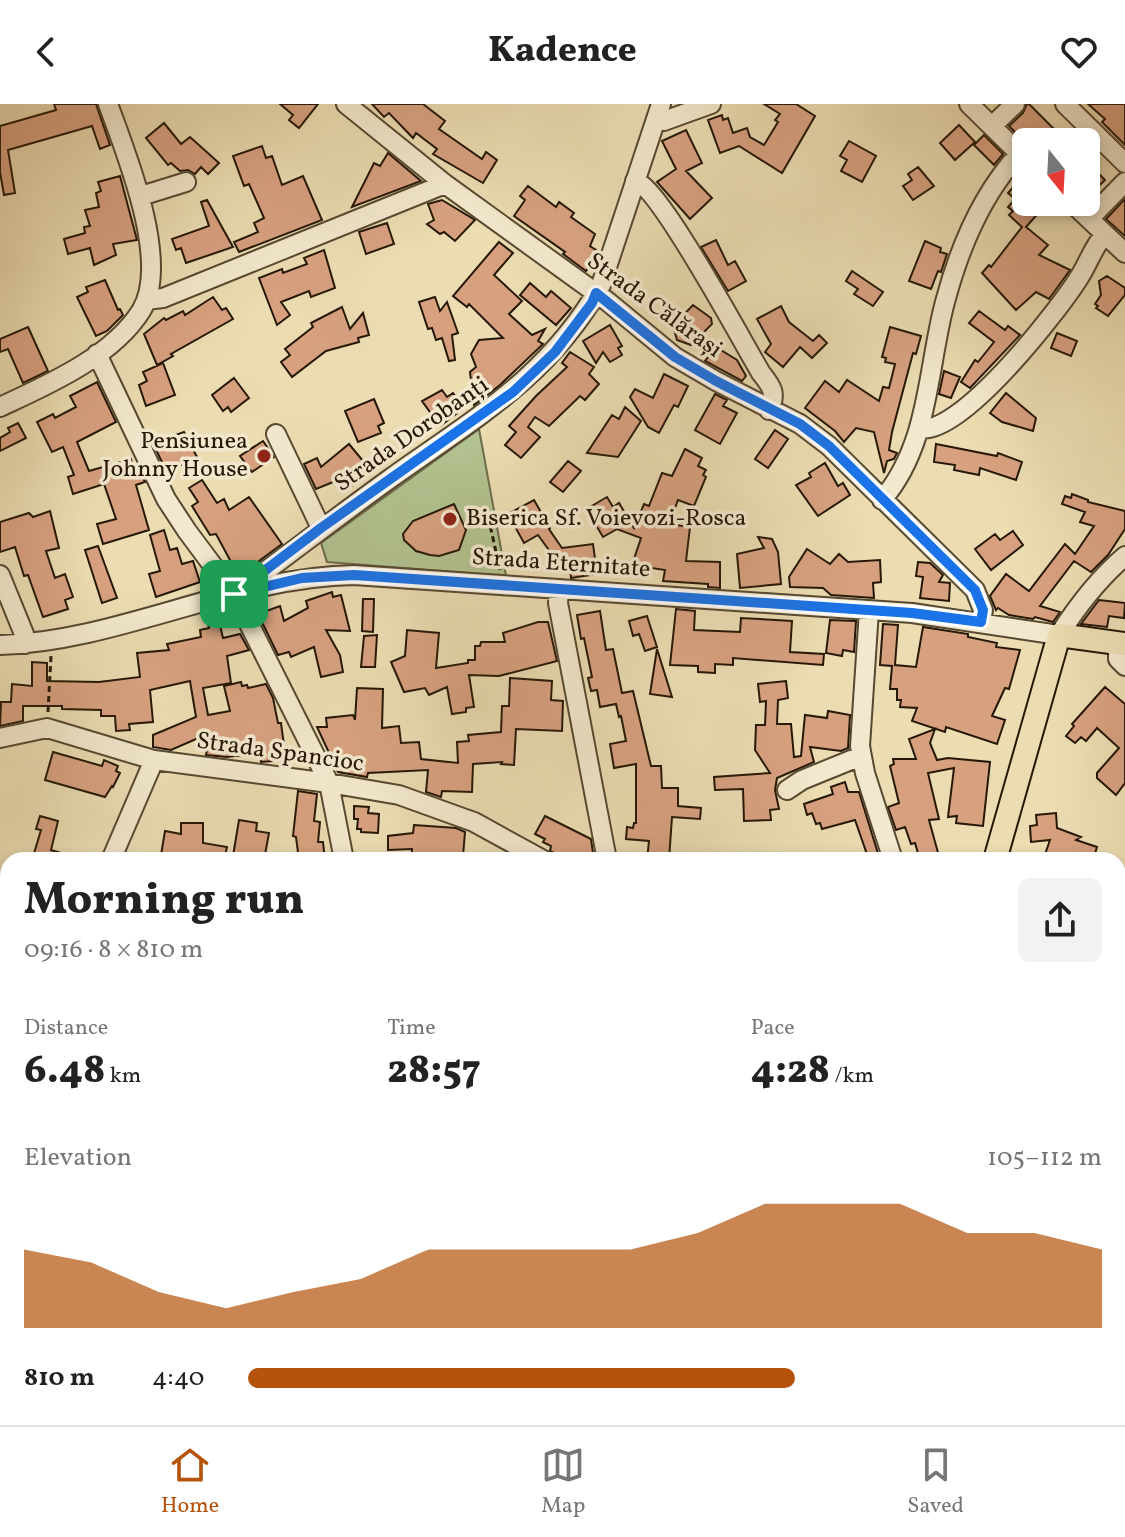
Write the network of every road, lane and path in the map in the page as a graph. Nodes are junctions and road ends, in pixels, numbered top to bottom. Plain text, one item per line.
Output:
1 (108, 104) edge
2 (346, 104) edge
3 (711, 104) edge
4 (969, 104) edge
5 (1015, 104) edge
6 (1074, 107) edge
7 (659, 111) edge
8 (992, 126) junction
9 (1012, 147) edge
10 (1125, 163) edge
11 (1012, 167) edge
12 (635, 181) junction
13 (186, 182) dead end
14 (1125, 182) edge
15 (445, 184) junction
16 (141, 196) junction
17 (1086, 216) edge
18 (1089, 219) junction
19 (1105, 234) junction
20 (1125, 253) edge
21 (596, 293) junction
22 (146, 300) junction
23 (97, 354) junction
24 (0, 407) edge
25 (769, 410) junction
26 (920, 428) junction
27 (276, 434) dead end
28 (882, 500) junction
29 (486, 507) dead end
30 (321, 528) junction
31 (1125, 556) edge
32 (0, 575) edge
33 (502, 587) junction
34 (559, 591) junction
35 (234, 594) junction
36 (869, 610) junction
37 (981, 622) junction
38 (1059, 635) junction
39 (52, 641) junction
40 (25, 644) junction
41 (1122, 644) edge
42 (0, 645) edge
43 (1125, 666) edge
44 (47, 728) junction
45 (0, 738) edge
46 (861, 756) junction
47 (154, 760) junction
48 (329, 783) junction
49 (787, 790) dead end
50 (114, 852) edge
51 (342, 852) edge
52 (528, 852) edge
53 (605, 852) edge
54 (891, 852) edge
55 (997, 852) edge

1 - 16 street
2 - 15 street, Strada Călărași
3 - 7 street
4 - 8 street
5 - 8 street
6 - 10 street
7 - 12 street, Strada Dorobanți
8 - 9 street
11 - 26 street
12 - 21 street, Strada Dorobanți
12 - 25 street
13 - 16 street
14 - 18 street
15 - 21 street, Strada Călărași
15 - 22 street
16 - 22 street
17 - 18 street
18 - 19 street
19 - 20 street
19 - 26 street
21 - 25 street, Strada Călărași
21 - 30 street, Strada Dorobanți
22 - 23 street
23 - 24 street
23 - 35 street
25 - 28 street, Strada Călărași
26 - 28 street
27 - 30 street
28 - 37 street, Strada Călărași
29 - 33 path
30 - 35 street, Strada Dorobanți
31 - 38 street
32 - 40 street
33 - 34 street, Strada Eternitate
33 - 35 street, Strada Eternitate
34 - 36 street, Strada Eternitate
34 - 53 street
35 - 39 street, Strada Eternitate
35 - 48 street
36 - 37 street, Strada Eternitate
36 - 46 street
37 - 38 street, Strada Eternitate
38 - 41 main road, Strada Eternitate
38 - 55 main road
39 - 40 street, Strada Eternitate
39 - 44 path
40 - 42 street, Strada Eternitate
41 - 43 street
44 - 45 street, Strada Spancioc
44 - 47 street, Strada Spancioc
46 - 49 street
46 - 54 street
47 - 48 street, Strada Spancioc
47 - 50 street
48 - 51 street
48 - 52 street, Strada Spancioc

